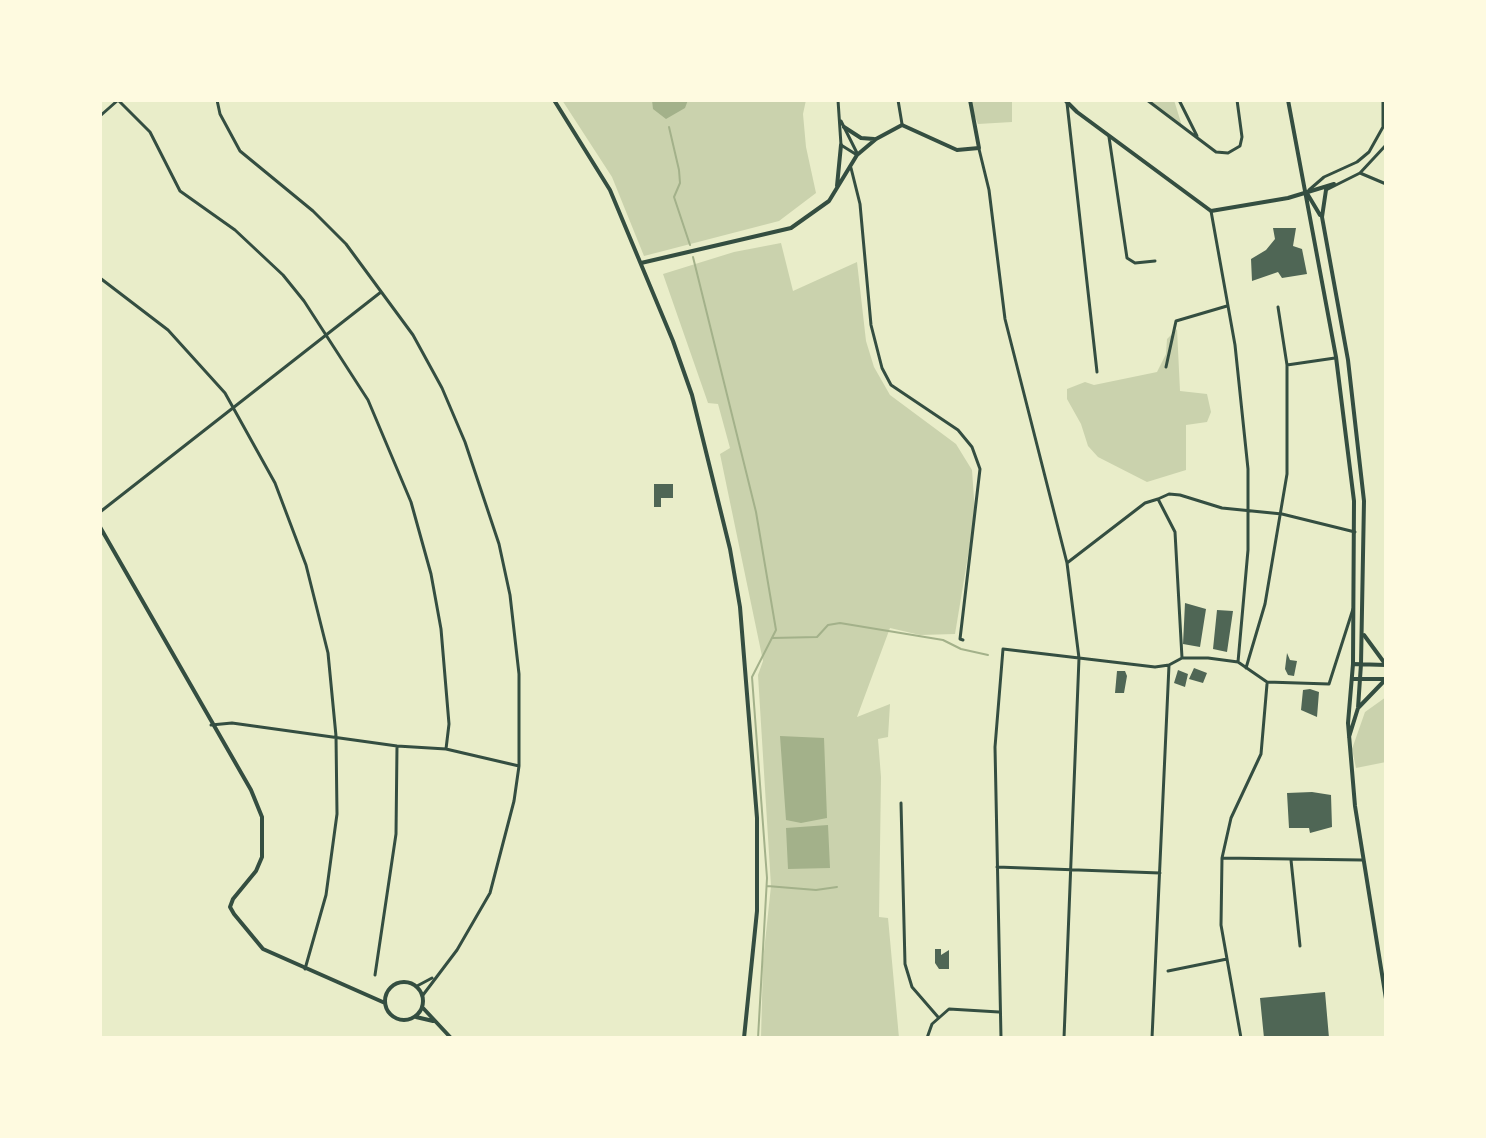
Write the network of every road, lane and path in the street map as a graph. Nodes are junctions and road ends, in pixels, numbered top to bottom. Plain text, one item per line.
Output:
1 (217, 100) edge
2 (554, 100) edge
3 (838, 100) edge
4 (898, 100) edge
5 (970, 100) edge
6 (1147, 100) edge
7 (1179, 100) edge
8 (1237, 100) edge
9 (1288, 100) edge
10 (1383, 100) edge
11 (118, 101) edge
12 (1066, 102) edge
13 (100, 116) edge
14 (841, 121) junction
15 (902, 125) junction
16 (844, 127) junction
17 (1109, 137) junction
18 (1198, 137) junction
19 (876, 139) junction
20 (841, 145) junction
21 (1386, 145) edge
22 (979, 148) junction
23 (857, 155) junction
24 (851, 167) junction
25 (1360, 173) junction
26 (1334, 184) junction
27 (1386, 184) edge
28 (1326, 190) joint
29 (1307, 193) junction
30 (834, 194) junction
31 (1211, 211) junction
32 (1322, 217) junction
33 (1155, 261) dead end
34 (641, 263) junction
35 (100, 278) edge
36 (381, 292) junction
37 (1228, 306) junction
38 (1278, 307) dead end
39 (327, 334) junction
40 (1336, 357) junction
41 (1287, 365) junction
42 (1166, 367) dead end
43 (1097, 372) dead end
44 (234, 408) junction
45 (1353, 410) junction
46 (1342, 412) junction
47 (1158, 499) junction
48 (1354, 501) junction
49 (1364, 501) junction
50 (1250, 511) junction
51 (100, 512) edge
52 (1282, 514) junction
53 (100, 527) edge
54 (1355, 532) junction
55 (1067, 563) junction
56 (1354, 605) junction
57 (1364, 635) junction
58 (963, 640) dead end
59 (1079, 658) junction
60 (1182, 658) junction
61 (1238, 662) junction
62 (1353, 664) junction
63 (1361, 664) junction
64 (1169, 665) junction
65 (1386, 665) edge
66 (1246, 668) junction
67 (1352, 679) junction
68 (1361, 679) junction
69 (1386, 679) edge
70 (1267, 682) junction
71 (1358, 708) junction
72 (211, 725) junction
73 (336, 736) junction
74 (1348, 743) junction
75 (397, 746) junction
76 (446, 749) junction
77 (519, 766) junction
78 (901, 803) dead end
79 (1222, 858) junction
80 (1291, 860) junction
81 (1363, 860) junction
82 (997, 867) junction
83 (1069, 870) junction
84 (1160, 873) junction
85 (1300, 946) dead end
86 (1227, 959) junction
87 (305, 970) junction
88 (1168, 971) dead end
89 (375, 975) dead end
90 (435, 976) junction
91 (417, 986) junction
92 (387, 992) junction
93 (423, 995) junction
94 (372, 997) junction
95 (1386, 999) edge
96 (385, 1003) junction
97 (423, 1008) junction
98 (999, 1012) junction
99 (416, 1017) junction
100 (938, 1017) junction
101 (436, 1021) junction
102 (451, 1038) edge
103 (744, 1038) edge
104 (927, 1038) edge
105 (1001, 1038) edge
106 (1064, 1038) edge
107 (1152, 1038) edge
108 (1241, 1038) edge

1 - 36 street
2 - 34 main road
3 - 14 street
4 - 15 street
5 - 22 main road
6 - 18 street
7 - 18 street
8 - 18 street
9 - 29 main road
10 - 29 street
11 - 13 street
11 - 39 street
12 - 17 main road
12 - 43 street
14 - 16 street
14 - 20 street
15 - 19 main road
15 - 22 main road
16 - 19 main road
16 - 23 street
17 - 31 main road
17 - 33 street
19 - 23 main road
20 - 23 street
20 - 30 main road
21 - 25 street
22 - 55 street
23 - 24 main road
24 - 30 main road
24 - 58 street
25 - 26 street
25 - 27 street
26 - 28 street
26 - 29 main road
28 - 32 main road
29 - 31 main road
29 - 32 main road
29 - 40 main road
30 - 34 main road
31 - 37 street
32 - 45 main road
34 - 103 main road
35 - 44 street
36 - 39 street
36 - 77 street
37 - 42 street
37 - 50 street
38 - 41 street
39 - 44 street
39 - 76 street
40 - 41 street
40 - 46 main road
41 - 52 street
44 - 51 street
44 - 73 street
45 - 46 main road
45 - 49 main road
46 - 48 main road
47 - 50 street
47 - 55 street
47 - 60 street
48 - 49 main road
48 - 54 main road
49 - 57 main road
50 - 52 street
50 - 61 street
52 - 54 street
52 - 66 street
53 - 72 main road
54 - 56 main road
55 - 59 street
56 - 62 main road
56 - 70 street
57 - 63 main road
57 - 65 main road
59 - 64 street
59 - 82 street
59 - 83 street
60 - 61 street
60 - 64 street
61 - 66 street
62 - 63 main road
62 - 67 main road
63 - 65 main road
63 - 68 main road
64 - 84 street
66 - 70 street
67 - 68 main road
67 - 74 main road
68 - 69 main road
68 - 71 main road
69 - 71 main road
70 - 79 street
71 - 74 main road
72 - 73 street
72 - 87 main road
73 - 75 street
73 - 87 street
74 - 81 main road
75 - 76 street
75 - 89 street
76 - 77 street
77 - 90 street
78 - 100 street
79 - 80 street
79 - 86 street
80 - 81 street
80 - 85 street
81 - 95 main road
82 - 83 street
82 - 98 street
83 - 84 street
83 - 106 street
84 - 107 street
86 - 88 street
86 - 108 street
87 - 94 main road
90 - 91 street
90 - 93 street
91 - 92 main road
91 - 93 main road
92 - 94 main road
92 - 96 main road
93 - 97 main road
94 - 96 main road
96 - 99 main road
97 - 99 main road
97 - 101 main road
98 - 100 street
98 - 105 street
99 - 101 main road
100 - 104 street
101 - 102 main road

